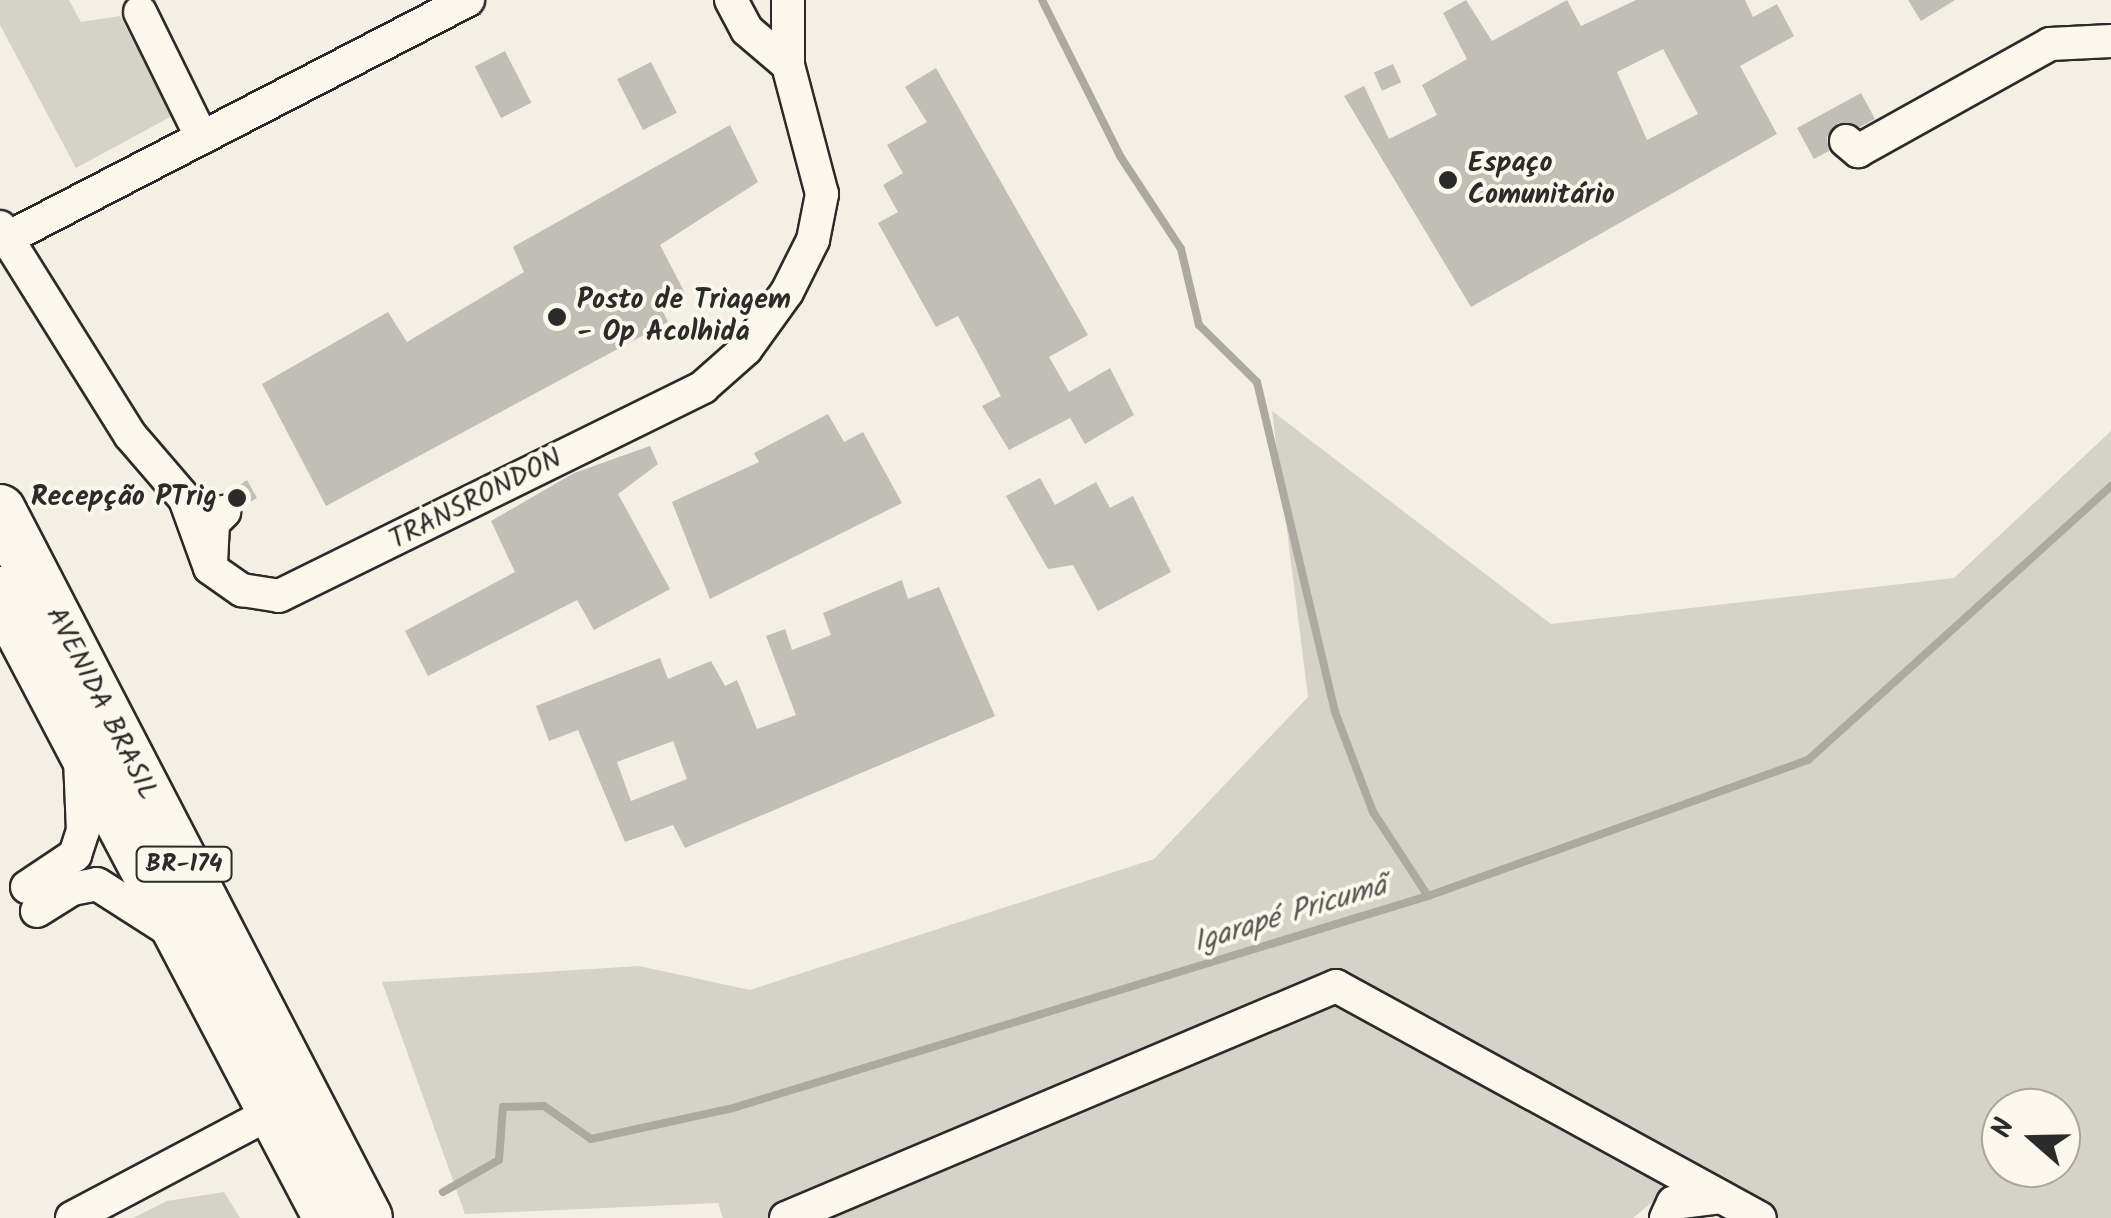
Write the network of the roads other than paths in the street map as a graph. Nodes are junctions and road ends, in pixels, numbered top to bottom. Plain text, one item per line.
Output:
1 (468, 0) edge
2 (731, 0) edge
3 (788, 0) edge
4 (140, 12) dead end
5 (412, 13) edge
6 (2111, 42) edge
7 (788, 65) junction
8 (202, 138) junction
9 (1846, 141) dead end
10 (2, 236) edge
11 (0, 510) edge
12 (224, 512) dead end
13 (210, 568) junction
14 (0, 592) edge
15 (76, 736) junction
16 (182, 939) junction
17 (272, 1112) junction
18 (1722, 1197) junction
19 (72, 1218) edge
20 (329, 1218) edge
21 (367, 1218) edge
22 (786, 1218) edge
23 (1666, 1218) edge
24 (1760, 1218) edge

1 - 5 street
2 - 7 street
3 - 7 street, TRANSRONDON
4 - 8 street
5 - 8 street
6 - 9 street
7 - 13 street, TRANSRONDON
8 - 10 street
10 - 13 street
11 - 21 highway, AVENIDA BRASIL / BR-174
12 - 13 street
14 - 15 highway, AVENIDA BRASIL / BR-174
15 - 16 highway, AVENIDA BRASIL / BR-174
15 - 16 street
16 - 17 highway, AVENIDA BRASIL / BR-174
17 - 19 street
17 - 20 highway, AVENIDA BRASIL / BR-174
18 - 22 street
18 - 23 street
18 - 24 street

